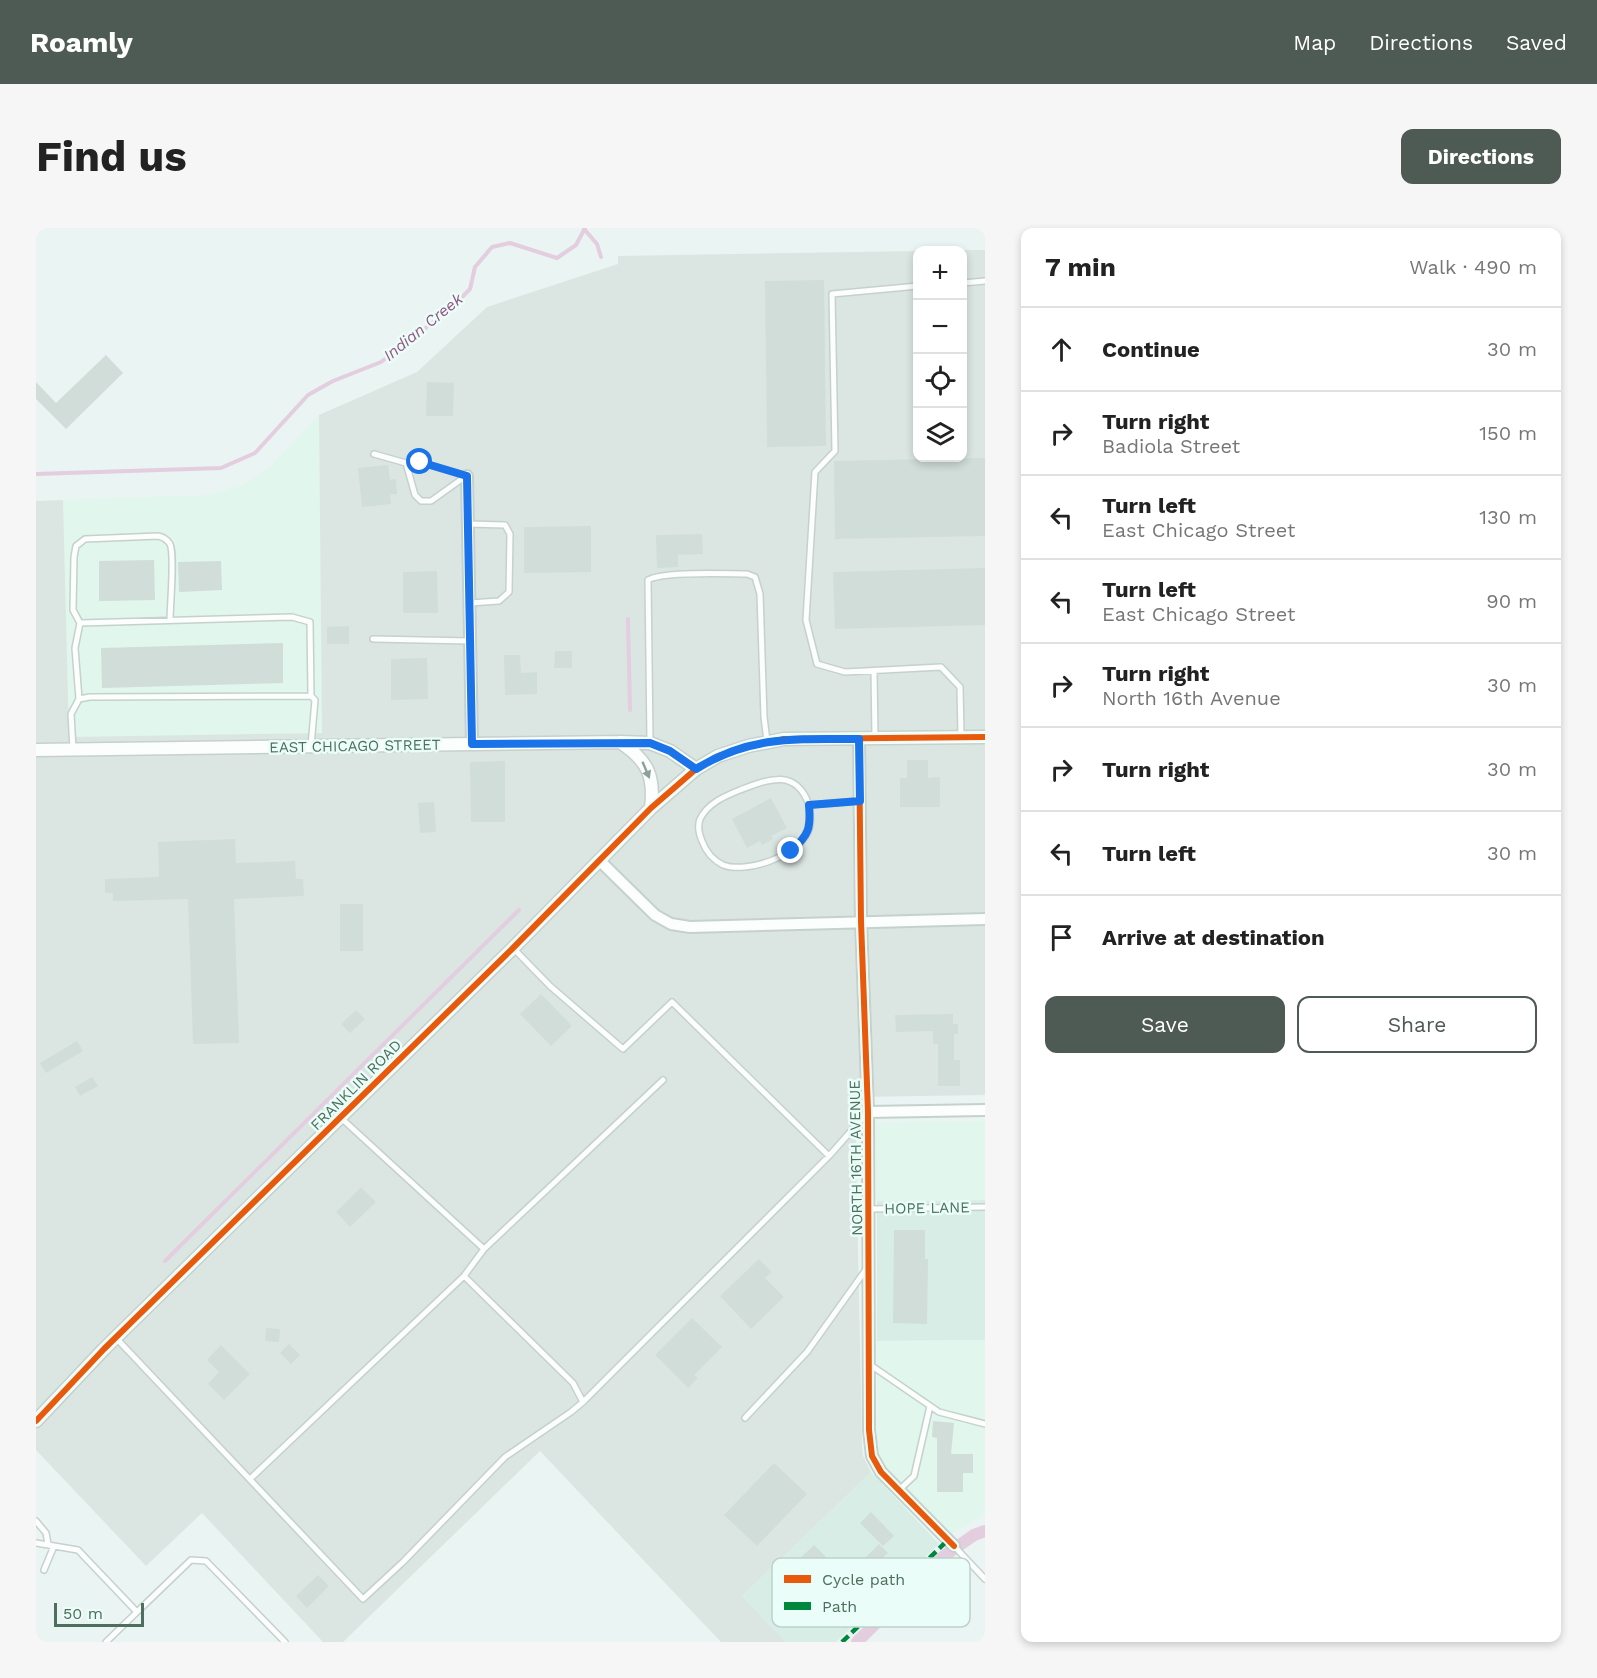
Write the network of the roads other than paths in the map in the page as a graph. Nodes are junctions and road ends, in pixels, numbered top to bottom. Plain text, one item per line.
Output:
1 (985, 281) edge
2 (967, 282) edge
3 (913, 286) edge
4 (374, 454) dead end
5 (406, 463) junction
6 (467, 476) junction
7 (468, 524) junction
8 (470, 603) junction
9 (170, 620) junction
10 (80, 623) junction
11 (373, 639) dead end
12 (470, 641) junction
13 (873, 671) junction
14 (311, 696) junction
15 (79, 699) junction
16 (961, 737) junction
17 (985, 737) edge
18 (859, 739) junction
19 (875, 739) junction
20 (767, 741) junction
21 (620, 742) junction
22 (650, 743) junction
23 (472, 744) junction
24 (311, 746) junction
25 (73, 749) junction
26 (36, 750) edge
27 (696, 769) junction
28 (860, 801) junction
29 (809, 805) junction
30 (651, 808) junction
31 (600, 861) junction
32 (985, 919) edge
33 (861, 921) junction
34 (513, 948) junction
35 (663, 1080) dead end
36 (985, 1110) edge
37 (868, 1112) junction
38 (340, 1117) junction
39 (829, 1156) junction
40 (985, 1207) edge
41 (869, 1209) junction
42 (484, 1249) junction
43 (869, 1264) junction
44 (464, 1276) junction
45 (116, 1338) junction
46 (869, 1364) junction
47 (583, 1402) junction
48 (930, 1406) junction
49 (745, 1418) dead end
50 (36, 1421) edge
51 (985, 1424) edge
52 (250, 1479) junction
53 (899, 1490) junction
54 (36, 1521) edge
55 (36, 1542) edge
56 (51, 1545) junction
57 (958, 1550) joint
58 (965, 1558) edge
59 (970, 1563) edge
60 (44, 1570) dead end
61 (985, 1579) edge
62 (136, 1612) junction
63 (106, 1642) edge
64 (285, 1642) edge

1 - 2 lane
3 - 13 lane
4 - 5 lane
5 - 6 lane
5 - 6 lane
6 - 7 street
7 - 8 street
7 - 8 lane
8 - 12 street
9 - 10 lane
9 - 10 lane
9 - 14 lane
10 - 15 lane
11 - 12 lane
12 - 23 street
13 - 16 lane
13 - 19 lane
14 - 15 lane
14 - 24 lane
15 - 25 lane
16 - 17 street
16 - 19 street
18 - 19 street
18 - 20 street
18 - 28 street, NORTH 16TH AVENUE
20 - 22 lane
20 - 27 street
21 - 22 street, EAST CHICAGO STREET
21 - 23 street, EAST CHICAGO STREET
21 -> 30 street
22 - 27 street, EAST CHICAGO STREET
23 - 24 street, EAST CHICAGO STREET
24 - 25 street, EAST CHICAGO STREET
25 - 26 street, EAST CHICAGO STREET
27 - 30 street, FRANKLIN ROAD
28 - 29 lane
28 - 33 street, NORTH 16TH AVENUE
29 - 29 lane
30 - 31 street, FRANKLIN ROAD
31 - 33 street
31 - 34 street, FRANKLIN ROAD
32 - 33 street
33 - 37 street, NORTH 16TH AVENUE
34 - 38 street, FRANKLIN ROAD
34 - 39 lane
35 - 42 lane
36 - 37 street
37 - 39 lane
37 - 41 street, NORTH 16TH AVENUE
38 - 42 lane
38 - 45 street, FRANKLIN ROAD
39 - 47 lane
40 - 41 lane, HOPE LANE
41 - 43 street, NORTH 16TH AVENUE
42 - 44 lane
43 - 46 street, NORTH 16TH AVENUE
43 - 49 lane
44 - 47 lane
44 - 52 lane
45 - 50 street, FRANKLIN ROAD
45 - 52 lane
46 - 48 lane
46 - 53 street, NORTH 16TH AVENUE
47 - 52 lane
48 - 51 lane
48 - 53 lane
53 - 57 street, NORTH 16TH AVENUE
54 - 56 lane
55 - 56 lane
56 - 60 lane
56 - 62 lane
57 - 58 lane
59 - 61 lane
62 - 63 lane
62 - 64 lane

